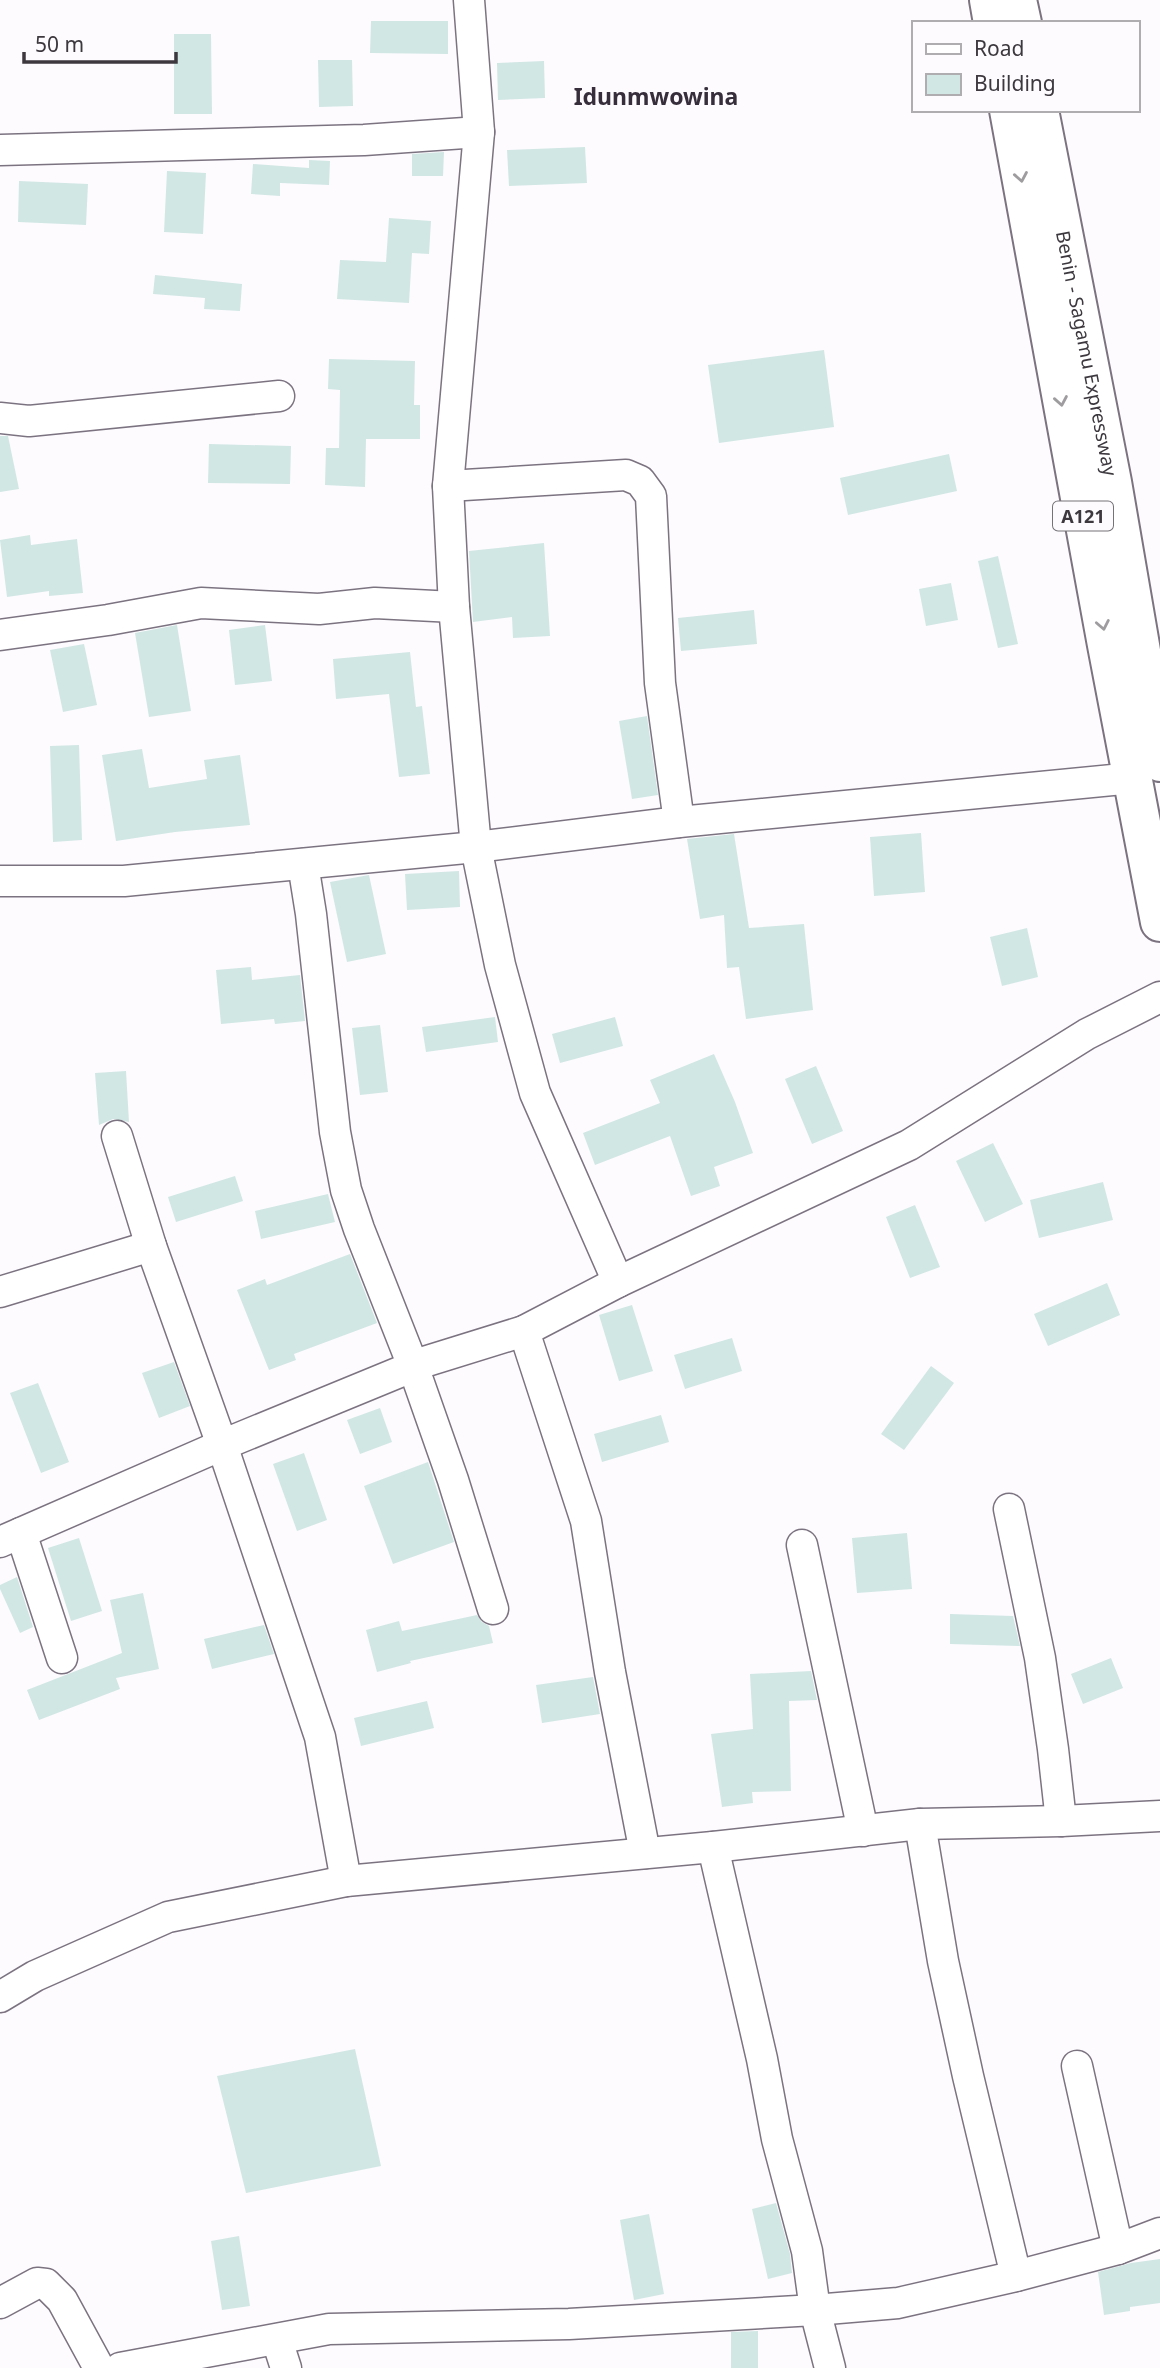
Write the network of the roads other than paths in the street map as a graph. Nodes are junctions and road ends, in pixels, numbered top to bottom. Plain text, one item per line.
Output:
1 (469, 0) edge
2 (989, 0) edge
3 (1017, 0) edge
4 (993, 21) edge
5 (1022, 21) edge
6 (1009, 112) edge
7 (1039, 112) edge
8 (479, 132) junction
9 (0, 150) edge
10 (279, 396) dead end
11 (0, 418) edge
12 (447, 486) junction
13 (454, 607) junction
14 (0, 635) edge
15 (1156, 717) edge
16 (1147, 770) edge
17 (678, 822) junction
18 (476, 847) junction
19 (303, 864) junction
20 (0, 881) edge
21 (1160, 922) edge
22 (1160, 997) edge
23 (117, 1136) dead end
24 (151, 1246) junction
25 (618, 1282) junction
26 (0, 1292) edge
27 (524, 1331) junction
28 (413, 1366) junction
29 (222, 1445) junction
30 (1009, 1509) dead end
31 (10, 1537) edge
32 (802, 1545) dead end
33 (493, 1609) dead end
34 (62, 1658) dead end
35 (1160, 1816) edge
36 (1061, 1821) junction
37 (920, 1824) junction
38 (863, 1832) junction
39 (713, 1847) junction
40 (645, 1853) junction
41 (346, 1881) junction
42 (0, 1997) edge
43 (1077, 2066) dead end
44 (1160, 2233) edge
45 (1118, 2249) junction
46 (1016, 2276) junction
47 (0, 2303) edge
48 (815, 2310) junction
49 (281, 2354) edge
50 (99, 2368) edge
51 (120, 2368) edge
52 (830, 2368) edge

1 - 8 street
2 - 4 highway
3 - 5 highway
6 -> 16 highway, A121
7 - 15 highway, Benin - Sagamu Expressway / A121
8 - 9 street
8 - 12 street
10 - 11 street
12 - 13 street
12 - 17 street
13 - 14 street
13 - 18 street
15 - 16 highway, Benin - Sagamu Expressway / A121
16 - 17 street
16 - 21 highway, A121
17 - 18 street
18 - 19 street
18 - 25 street
19 - 20 street
19 - 28 street
22 - 25 street
23 - 24 street
24 - 26 street
24 - 29 street
25 - 27 street
27 - 28 street
27 - 40 street
28 - 29 street
28 - 33 street
29 - 31 street
29 - 41 street
30 - 36 street
31 - 34 street
32 - 38 street
35 - 36 street
36 - 37 street
37 - 38 street
37 - 46 street
38 - 39 street
39 - 40 street
39 - 48 street
40 - 41 street
41 - 42 street
43 - 45 street
44 - 45 street
45 - 46 street
46 - 48 street
47 - 50 street
48 - 49 street
48 - 52 street
49 - 51 street

